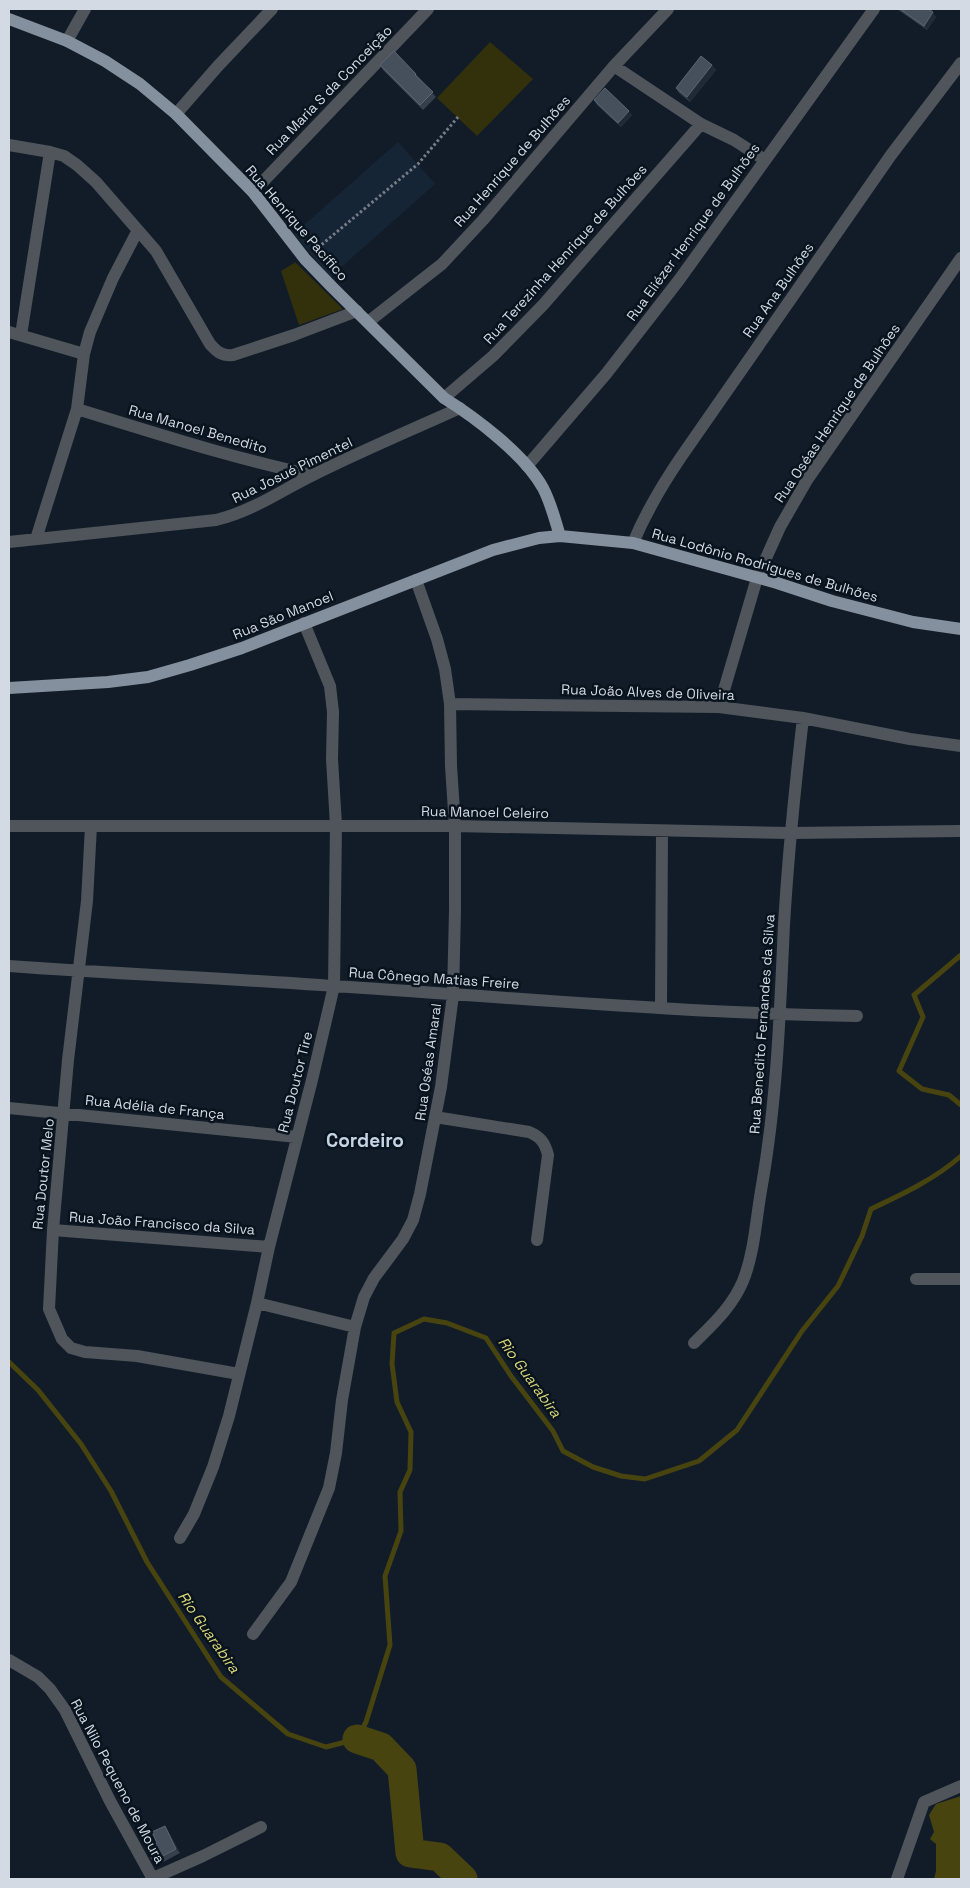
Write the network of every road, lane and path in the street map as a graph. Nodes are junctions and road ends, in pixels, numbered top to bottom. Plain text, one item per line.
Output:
1 (85, 9) edge
2 (272, 9) edge
3 (428, 9) edge
4 (668, 9) edge
5 (874, 9) edge
6 (9, 19) edge
7 (67, 41) junction
8 (961, 63) edge
9 (614, 66) junction
10 (176, 114) junction
11 (458, 117) dead end
12 (701, 124) junction
13 (9, 145) edge
14 (50, 152) junction
15 (765, 160) junction
16 (253, 192) junction
17 (138, 230) junction
18 (961, 258) edge
19 (305, 259) junction
20 (357, 311) junction
21 (368, 322) junction
22 (15, 334) edge
23 (84, 354) junction
24 (444, 398) junction
25 (460, 408) junction
26 (77, 409) junction
27 (527, 466) junction
28 (312, 476) junction
29 (560, 536) junction
30 (36, 539) junction
31 (9, 542) edge
32 (634, 543) junction
33 (757, 578) junction
34 (416, 580) junction
35 (304, 623) junction
36 (961, 629) edge
37 (9, 688) edge
38 (450, 704) junction
39 (719, 707) junction
40 (803, 718) junction
41 (961, 746) edge
42 (336, 825) junction
43 (9, 826) edge
44 (91, 826) junction
45 (455, 826) junction
46 (662, 830) junction
47 (961, 831) edge
48 (790, 832) junction
49 (9, 966) edge
50 (79, 972) junction
51 (334, 986) junction
52 (453, 995) junction
53 (661, 1008) junction
54 (781, 1014) junction
55 (857, 1016) dead end
56 (9, 1108) edge
57 (64, 1112) junction
58 (436, 1117) junction
59 (297, 1137) junction
60 (53, 1230) junction
61 (537, 1240) dead end
62 (269, 1247) junction
63 (961, 1279) edge
64 (916, 1280) dead end
65 (257, 1303) junction
66 (354, 1327) junction
67 (694, 1344) dead end
68 (240, 1374) junction
69 (180, 1538) dead end
70 (253, 1634) dead end
71 (9, 1660) edge
72 (961, 1786) edge
73 (261, 1827) dead end
74 (152, 1879) edge
75 (897, 1879) edge

1 - 7 street
2 - 10 street
3 - 16 street, Rua Maria S da Conceição
4 - 9 street, Rua Henrique de Bulhões
5 - 15 street, Rua Eliézer Henrique de Bulhões
6 - 7 main road, Rua Henrique Pacífico
7 - 10 main road, Rua Henrique Pacífico
8 - 32 street, Rua Ana Bulhões
9 - 12 street
9 - 21 street, Rua Henrique de Bulhões
10 - 16 main road, Rua Henrique Pacífico
11 - 19 path
12 - 15 street
12 - 24 street, Rua Terezinha Henrique de Bulhões
13 - 14 street
14 - 17 street
14 - 22 street
15 - 27 street, Rua Eliézer Henrique de Bulhões
16 - 19 main road, Rua Henrique Pacífico
17 - 20 street
17 - 23 street
18 - 33 street, Rua Oséas Henrique de Bulhões
19 - 20 main road, Rua Henrique Pacífico
20 - 21 main road, Rua Henrique Pacífico
21 - 24 main road, Rua Henrique Pacífico
22 - 23 street
23 - 26 street
24 - 25 main road, Rua Henrique Pacífico
25 - 27 main road, Rua Henrique Pacífico
25 - 28 street, Rua Josué Pimentel
26 - 28 street, Rua Manoel Benedito
26 - 30 street
27 - 29 main road, Rua Henrique Pacífico
28 - 30 street, Rua Josué Pimentel
29 - 32 main road, Rua Lodônio Rodrigues de Bulhões
29 - 34 main road, Rua São Manoel
30 - 31 street, Rua Josué Pimentel
32 - 33 main road, Rua Lodônio Rodrigues de Bulhões
33 - 36 main road, Rua Lodônio Rodrigues de Bulhões
33 - 39 street, Rua Oséas Henrique de Bulhões
34 - 35 main road, Rua São Manoel
34 - 38 street, Rua Oséas Amaral
35 - 37 main road, Rua São Manoel
35 - 42 street, Rua Doutor Tire
38 - 39 street, Rua João Alves de Oliveira
38 - 45 street, Rua Oséas Amaral
39 - 40 street, Rua João Alves de Oliveira
40 - 41 street, Rua João Alves de Oliveira
40 - 48 street, Rua Benedito Fernandes da Silva
42 - 44 street, Rua Manoel Celeiro
42 - 45 street, Rua Manoel Celeiro
42 - 51 street, Rua Doutor Tire
43 - 44 street, Rua Manoel Celeiro
44 - 50 street, Rua Doutor Melo
45 - 46 street, Rua Manoel Celeiro
45 - 52 street, Rua Oséas Amaral
46 - 48 street, Rua Manoel Celeiro
46 - 53 street
47 - 48 street, Rua Manoel Celeiro
48 - 54 street, Rua Benedito Fernandes da Silva
49 - 50 street, Rua Cônego Matias Freire
50 - 51 street, Rua Cônego Matias Freire
50 - 57 street, Rua Doutor Melo
51 - 52 street, Rua Cônego Matias Freire
51 - 59 street, Rua Doutor Tire
52 - 53 street, Rua Cônego Matias Freire
52 - 58 street, Rua Oséas Amaral
53 - 54 street, Rua Cônego Matias Freire
54 - 55 street, Rua Cônego Matias Freire
54 - 67 street, Rua Benedito Fernandes da Silva
56 - 57 street, Rua Adélia de França
57 - 59 street, Rua Adélia de França
57 - 60 street, Rua Doutor Melo
58 - 61 street
58 - 66 street, Rua Oséas Amaral
59 - 62 street, Rua Doutor Tire
60 - 62 street, Rua João Francisco da Silva
60 - 68 street, Rua Doutor Melo
62 - 65 street, Rua Doutor Tire
63 - 64 street
65 - 66 street
65 - 68 street, Rua Doutor Tire
66 - 70 street, Rua Oséas Amaral
68 - 69 street, Rua Doutor Tire
71 - 74 street, Rua Nilo Pequeno de Moura
72 - 75 street
73 - 74 street

